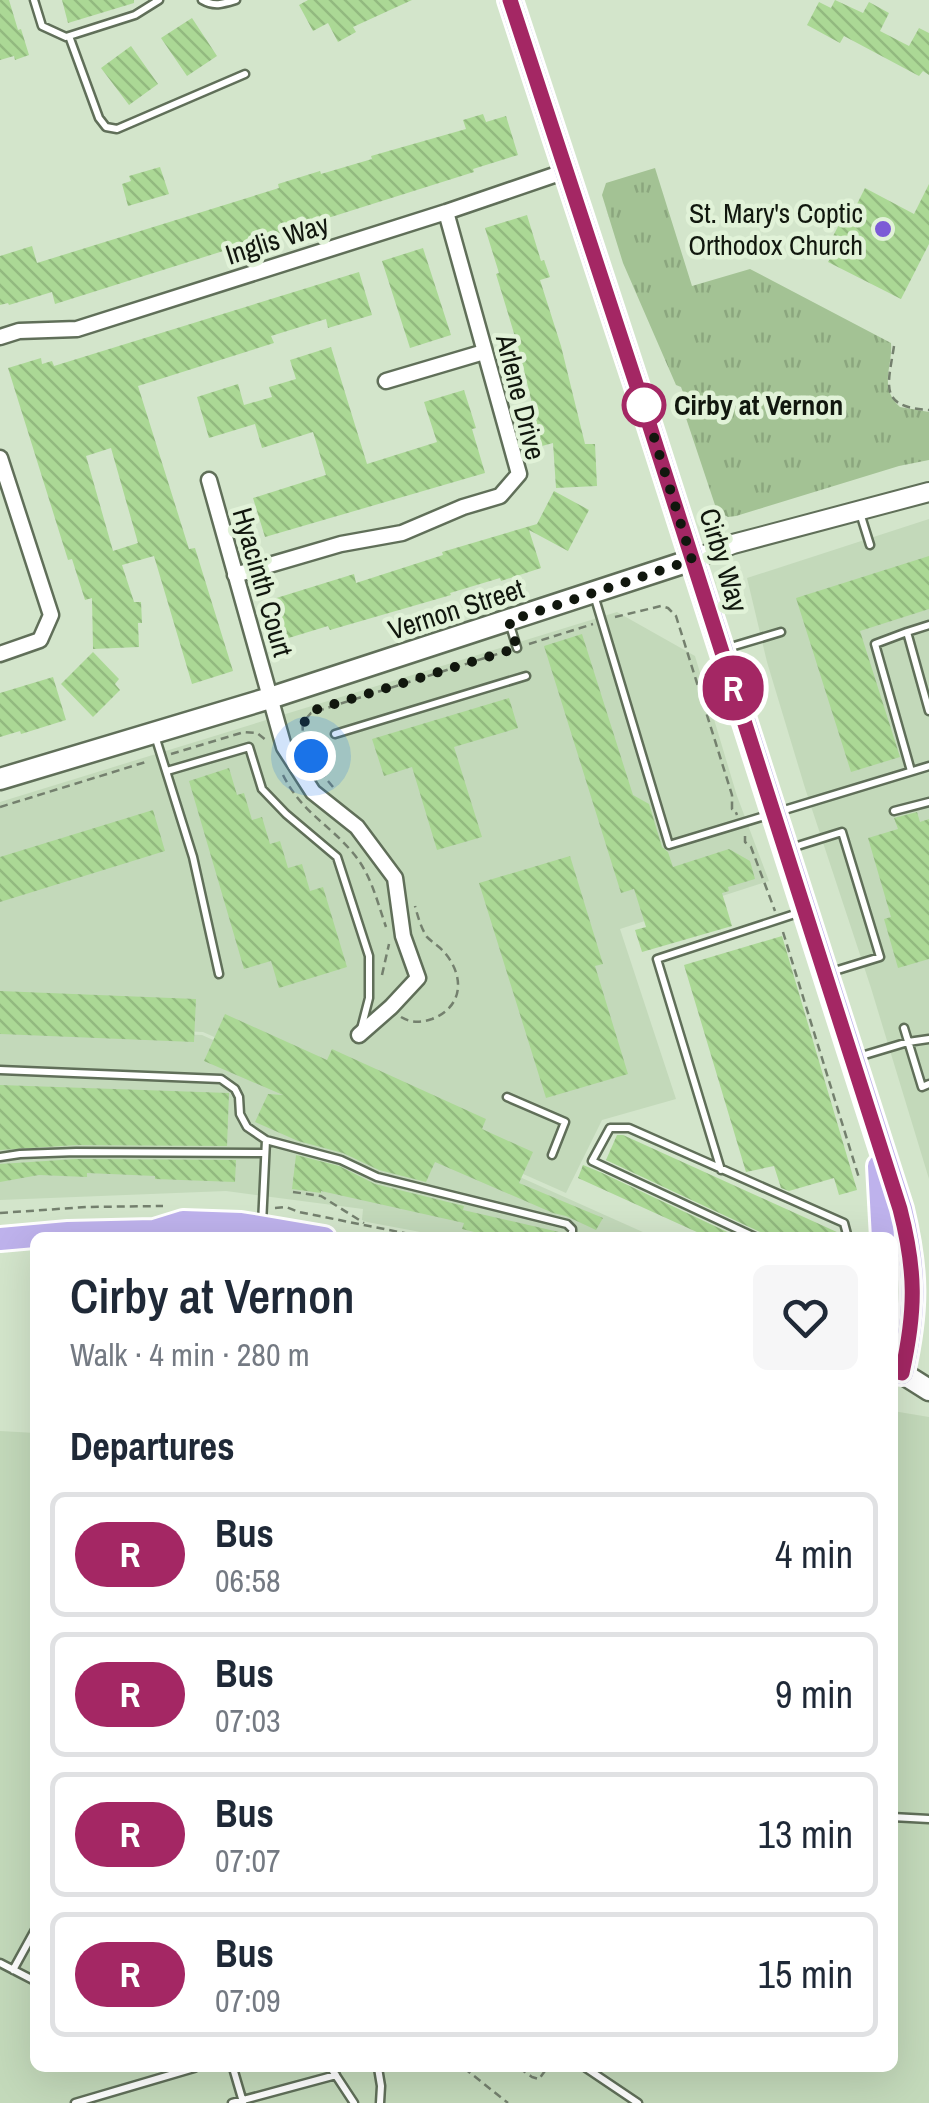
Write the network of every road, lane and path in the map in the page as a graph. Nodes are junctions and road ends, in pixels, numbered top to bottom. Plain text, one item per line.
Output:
1 (34, 0) edge
2 (159, 0) edge
3 (202, 0) edge
4 (236, 0) edge
5 (510, 0) edge
6 (68, 36) junction
7 (245, 74) dead end
8 (566, 171) junction
9 (446, 212) junction
10 (0, 337) edge
11 (894, 346) dead end
12 (484, 352) junction
13 (386, 381) dead end
14 (929, 410) edge
15 (0, 458) edge
16 (209, 480) dead end
17 (929, 492) edge
18 (860, 512) junction
19 (870, 545) dead end
20 (692, 560) junction
21 (235, 575) junction
22 (594, 594) junction
23 (509, 621) junction
24 (602, 621) junction
25 (929, 625) edge
26 (780, 632) dead end
27 (908, 632) junction
28 (517, 648) junction
29 (721, 650) junction
30 (0, 654) edge
31 (526, 676) dead end
32 (270, 698) junction
33 (929, 711) edge
34 (154, 732) junction
35 (335, 734) dead end
36 (272, 747) dead end
37 (162, 757) junction
38 (929, 766) edge
39 (280, 768) dead end
40 (167, 771) junction
41 (911, 771) junction
42 (0, 779) edge
43 (334, 788) dead end
44 (929, 802) edge
45 (0, 807) edge
46 (894, 811) dead end
47 (774, 813) junction
48 (740, 823) junction
49 (785, 850) junction
50 (412, 899) dead end
51 (804, 911) junction
52 (779, 919) junction
53 (387, 932) dead end
54 (389, 940) dead end
55 (219, 974) dead end
56 (824, 974) junction
57 (391, 1007) junction
58 (904, 1028) dead end
59 (359, 1035) joint
60 (929, 1039) edge
61 (908, 1042) junction
62 (851, 1060) junction
63 (0, 1070) edge
64 (929, 1084) edge
65 (507, 1097) dead end
66 (878, 1138) junction
67 (266, 1140) junction
68 (266, 1153) junction
69 (552, 1155) dead end
70 (0, 1157) edge
71 (722, 1171) junction
72 (862, 1186) dead end
73 (293, 1192) dead end
74 (366, 1224) dead end
75 (262, 1226) junction
76 (164, 1232) edge
77 (293, 1232) edge
78 (572, 1232) edge
79 (744, 1232) edge
80 (846, 1232) edge
81 (883, 1232) edge
82 (30, 1236) edge
83 (0, 1239) edge
84 (898, 1372) edge
85 (929, 1373) edge
86 (929, 1390) edge
87 (898, 1817) edge
88 (929, 1819) edge
89 (30, 1940) edge
90 (0, 1964) edge
91 (14, 1970) junction
92 (30, 1978) edge
93 (180, 2072) edge
94 (234, 2072) edge
95 (334, 2072) edge
96 (379, 2072) edge
97 (469, 2072) edge
98 (592, 2072) edge
99 (336, 2076) junction
100 (243, 2101) edge
101 (75, 2103) edge
102 (232, 2103) edge
103 (354, 2103) edge
104 (380, 2103) edge
105 (508, 2103) edge
106 (638, 2103) edge

1 - 6 lane
2 - 6 lane
3 - 4 lane
5 - 8 main road, Cirby Way
6 - 7 lane
8 - 9 street, Inglis Way
8 - 20 main road, Cirby Way
9 - 10 street, Inglis Way
9 - 12 street, Arlene Drive
11 - 14 path
12 - 13 street
12 - 21 street, Arlene Drive
15 - 30 street
16 - 21 street, Hyacinth Court
17 - 18 street, Vernon Street
18 - 19 lane
18 - 20 street, Vernon Street
20 - 22 main road, Vernon Street
20 - 29 main road, Cirby Way
21 - 32 street, Hyacinth Court
22 - 23 main road, Vernon Street
22 - 24 lane
23 - 28 lane
23 - 32 main road, Vernon Street
24 - 28 path
24 - 48 path
24 - 48 lane
25 - 27 lane
26 - 29 lane
27 - 33 lane
27 - 41 lane
28 - 43 path
29 - 47 main road, Cirby Way
31 - 35 lane
32 - 34 main road, Vernon Street
32 - 57 street, Hyacinth Court
34 - 37 lane
34 - 42 main road, Vernon Street
36 - 37 path
37 - 40 lane
37 - 45 path
38 - 41 lane
39 - 53 path
40 - 55 lane
40 - 59 lane
41 - 47 lane
44 - 46 lane
47 - 48 lane
47 - 49 main road, Cirby Way
48 - 52 path
49 - 51 main road, Cirby Way
49 - 56 lane
50 - 57 path
51 - 52 lane
51 - 56 main road, Cirby Way
52 - 71 lane
52 - 72 path
54 - 57 path
56 - 62 main road, Cirby Way
57 - 59 street
58 - 61 lane
60 - 61 lane
61 - 62 lane
61 - 64 lane
62 - 66 main road, Cirby Way
63 - 67 lane
65 - 69 lane
66 - 81 main road
66 - 84 main road, Cirby Way
67 - 68 lane
67 - 78 lane
68 - 70 lane
68 - 75 lane
71 - 79 lane
71 - 80 lane
73 - 74 path
75 - 76 main road
75 - 77 main road
82 - 83 main road
84 - 85 main road
84 - 86 main road
87 - 88 lane
89 - 91 lane
90 - 91 lane
91 - 92 lane
93 - 101 lane
94 - 100 lane
95 - 99 lane
96 - 104 lane
97 - 105 path
98 - 106 lane
99 - 100 lane
99 - 103 lane
100 - 102 lane

